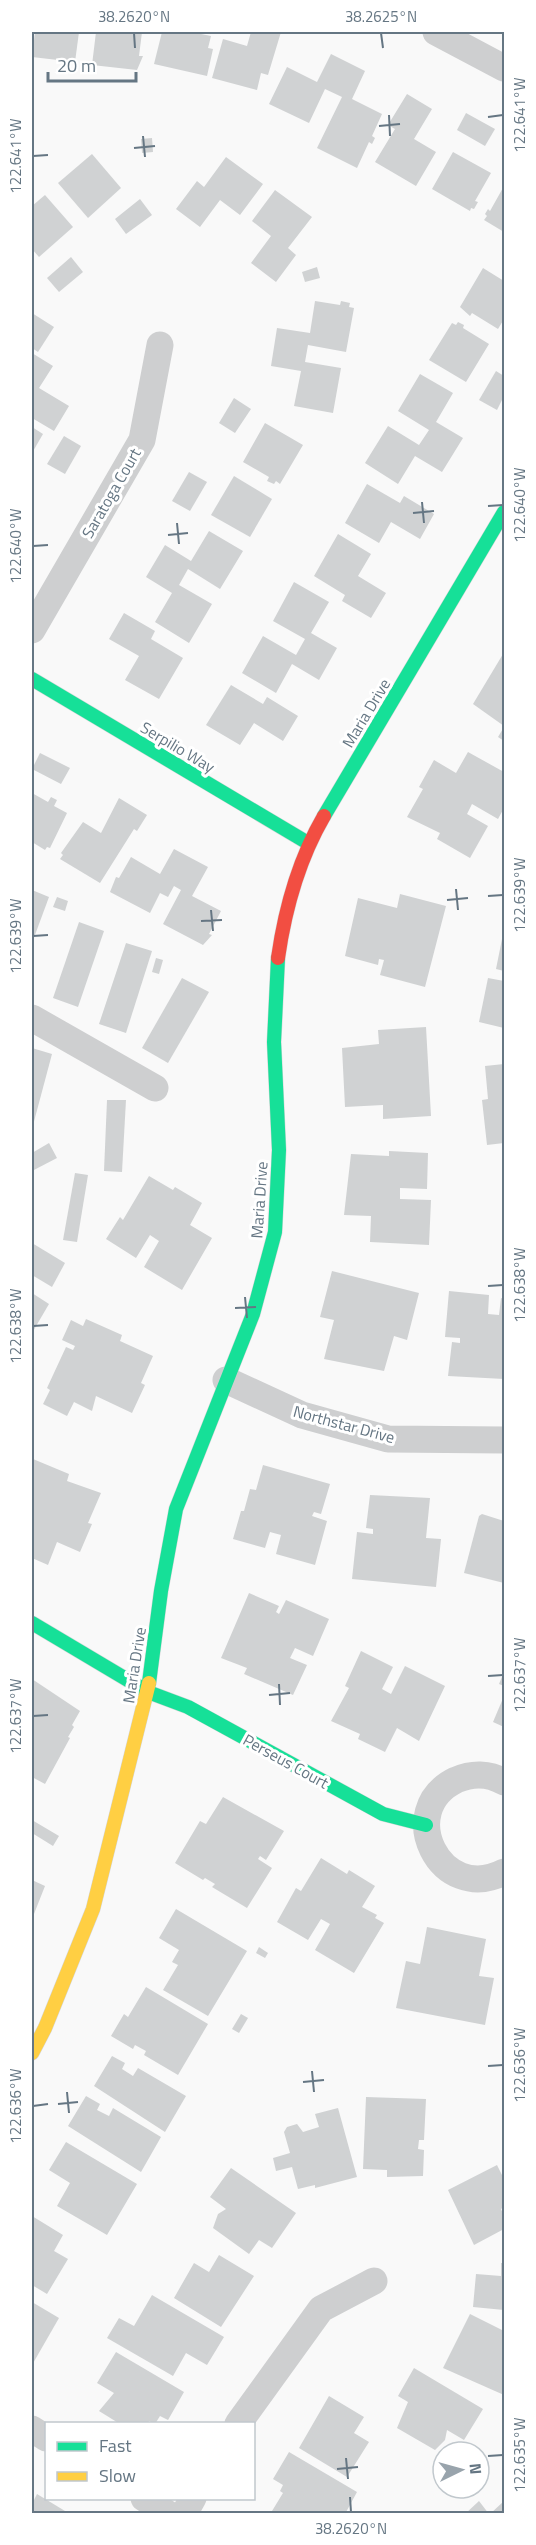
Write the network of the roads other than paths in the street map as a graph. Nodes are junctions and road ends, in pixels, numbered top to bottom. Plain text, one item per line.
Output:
1 (436, 32) edge
2 (504, 68) edge
3 (160, 345) dead end
4 (504, 512) edge
5 (32, 630) edge
6 (32, 679) edge
7 (308, 843) junction
8 (32, 1018) edge
9 (155, 1088) dead end
10 (226, 1380) junction
11 (504, 1440) edge
12 (32, 1623) edge
13 (148, 1692) junction
14 (504, 1782) edge
15 (426, 1825) junction
16 (504, 1872) edge
17 (38, 2025) edge
18 (32, 2053) edge
19 (374, 2281) dead end
20 (239, 2422) edge
21 (32, 2429) edge
22 (45, 2437) edge
23 (146, 2500) edge
24 (192, 2500) edge
25 (168, 2514) edge
26 (184, 2514) edge

1 - 2 street
3 - 5 street, Saratoga Court
4 - 7 street, Maria Drive
6 - 7 street, Serpilio Way
7 - 10 street, Maria Drive
8 - 9 street
10 - 11 street, Northstar Drive
10 - 13 street, Maria Drive
12 - 13 street, Perseus Court
13 - 15 street, Perseus Court
13 - 17 street, Maria Drive
14 - 15 street
15 - 16 street
17 - 18 street, Maria Drive
19 - 20 street
21 - 22 street
23 - 25 street
24 - 26 street

